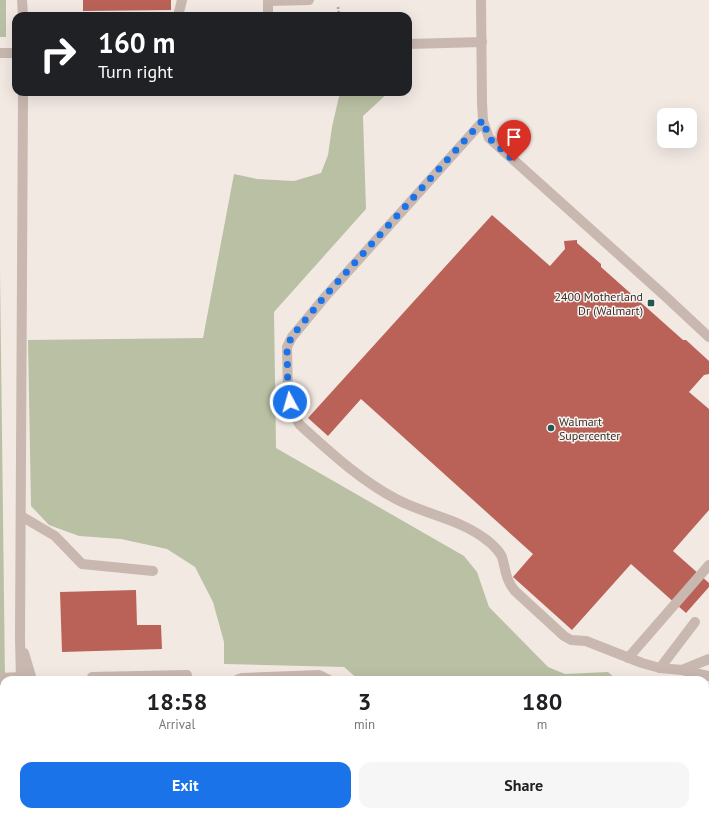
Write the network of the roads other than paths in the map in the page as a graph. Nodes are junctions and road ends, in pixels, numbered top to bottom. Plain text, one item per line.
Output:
1 (22, 0) edge
2 (182, 0) edge
3 (268, 0) edge
4 (309, 0) edge
5 (481, 0) edge
6 (23, 12) edge
7 (179, 12) edge
8 (268, 12) edge
9 (482, 42) junction
10 (412, 44) edge
11 (0, 53) edge
12 (12, 53) edge
13 (23, 96) edge
14 (483, 120) junction
15 (709, 337) edge
16 (21, 516) junction
17 (709, 565) edge
18 (153, 571) dead end
19 (695, 622) dead end
20 (20, 638) junction
21 (628, 658) junction
22 (709, 659) edge
23 (660, 668) junction
24 (682, 670) junction
25 (21, 676) edge
26 (31, 676) edge
27 (140, 676) edge
28 (187, 676) edge
29 (709, 676) edge

1 - 6 street
2 - 7 street
3 - 4 street
3 - 8 street
5 - 9 street
9 - 10 street
9 - 14 street
11 - 12 street
13 - 16 street
14 - 15 street
14 - 21 street
16 - 18 street
16 - 20 street
17 - 21 street
19 - 23 street
20 - 25 street
20 - 26 street
21 - 23 street
22 - 24 street
23 - 24 street
24 - 29 street
27 - 28 street

